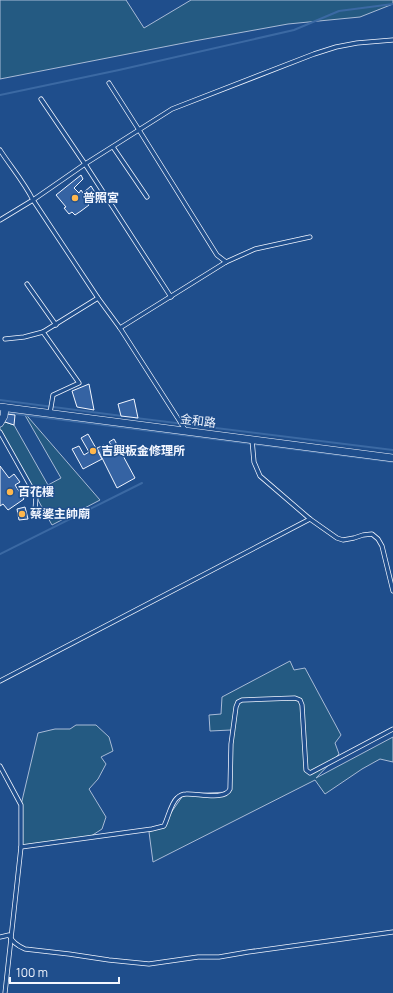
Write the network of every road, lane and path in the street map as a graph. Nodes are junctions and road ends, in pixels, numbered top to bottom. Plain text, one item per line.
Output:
1 (393, 40) edge
2 (109, 84) dead end
3 (42, 99) dead end
4 (139, 130) junction
5 (113, 147) junction
6 (0, 150) edge
7 (85, 164) junction
8 (147, 197) dead end
9 (33, 200) junction
10 (0, 220) edge
11 (310, 237) dead end
12 (226, 262) junction
13 (27, 284) dead end
14 (171, 297) junction
15 (98, 298) junction
16 (56, 325) junction
17 (120, 328) junction
18 (42, 332) junction
19 (5, 339) dead end
20 (3, 407) edge
21 (50, 413) junction
22 (0, 422) edge
23 (186, 431) junction
24 (0, 432) edge
25 (252, 439) junction
26 (393, 458) edge
27 (35, 511) dead end
28 (310, 519) junction
29 (393, 592) edge
30 (0, 681) edge
31 (393, 729) edge
32 (0, 766) edge
33 (21, 847) junction
34 (393, 932) edge
35 (0, 937) edge
36 (11, 939) junction
37 (5, 993) edge

1 - 4 lane
2 - 4 lane
3 - 7 lane
4 - 5 lane
4 - 12 lane
5 - 7 lane
5 - 8 lane
6 - 9 lane
7 - 9 lane
7 - 14 lane
9 - 10 lane
9 - 15 lane
11 - 12 lane
12 - 14 lane
13 - 16 lane
14 - 17 lane
15 - 16 lane
15 - 17 lane
16 - 18 lane
17 - 23 lane
18 - 19 lane
18 - 21 lane
20 - 21 street, 金和路
20 - 22 street
21 - 23 street, 金和路
23 - 25 street, 金和路
24 - 27 lane
25 - 26 street, 金和路
25 - 28 lane
28 - 29 lane
28 - 30 lane
31 - 33 lane
32 - 33 lane
33 - 36 lane
34 - 36 lane
35 - 36 lane
36 - 37 lane

